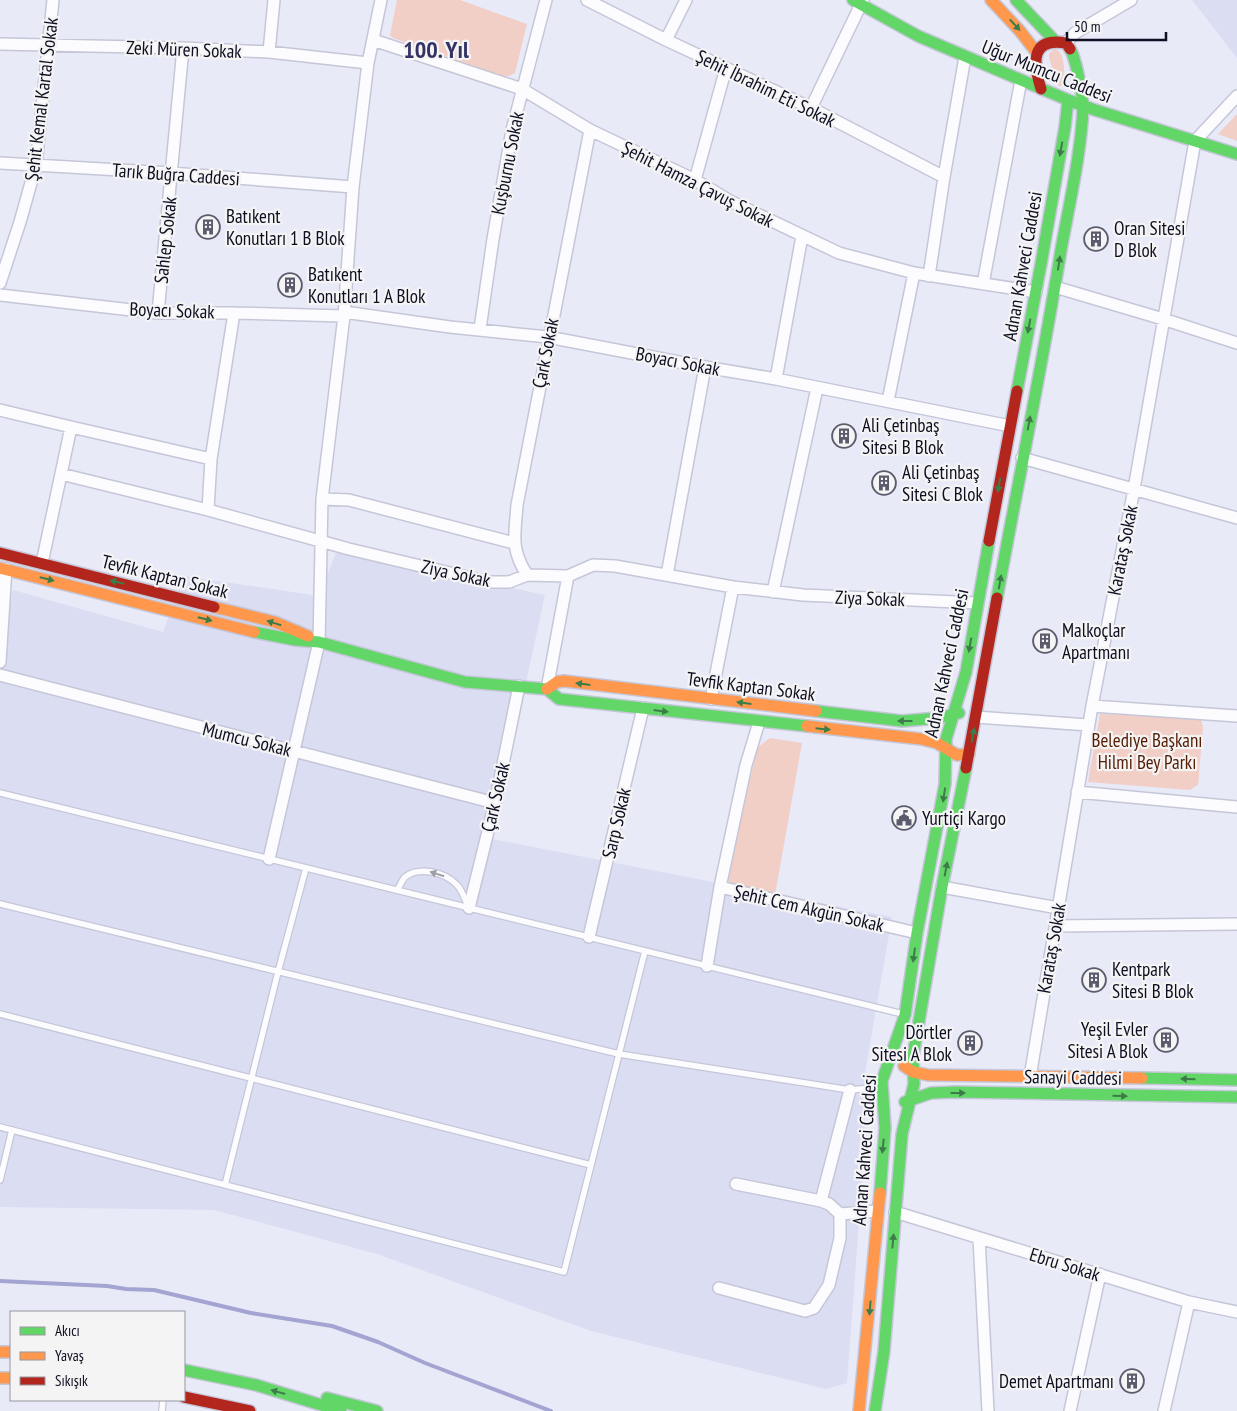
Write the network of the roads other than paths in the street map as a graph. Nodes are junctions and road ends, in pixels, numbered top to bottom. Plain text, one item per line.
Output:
1 (53, 0) edge
2 (274, 0) edge
3 (381, 0) edge
4 (546, 0) edge
5 (587, 0) edge
6 (686, 0) edge
7 (991, 0) edge
8 (1016, 0) edge
9 (1131, 0) edge
10 (859, 2) edge
11 (373, 40) junction
12 (666, 40) junction
13 (1054, 40) junction
14 (1066, 42) junction
15 (0, 44) edge
16 (48, 45) junction
17 (184, 48) junction
18 (268, 52) junction
19 (1037, 53) junction
20 (965, 57) junction
21 (368, 63) junction
22 (726, 68) junction
23 (1021, 80) junction
24 (522, 89) junction
25 (1041, 89) junction
26 (1237, 96) edge
27 (1068, 100) junction
28 (1083, 106) junction
29 (811, 108) junction
30 (590, 130) junction
31 (1194, 141) junction
32 (1237, 154) edge
33 (0, 163) edge
34 (36, 165) junction
35 (171, 174) junction
36 (944, 177) junction
37 (695, 180) junction
38 (352, 187) junction
39 (802, 236) junction
40 (914, 273) junction
41 (929, 276) junction
42 (0, 283) edge
43 (983, 284) junction
44 (1055, 287) junction
45 (1036, 292) junction
46 (0, 295) edge
47 (158, 313) junction
48 (234, 313) junction
49 (344, 314) junction
50 (1163, 319) junction
51 (480, 329) junction
52 (548, 337) junction
53 (1237, 344) edge
54 (705, 367) junction
55 (776, 378) junction
56 (817, 388) junction
57 (888, 401) junction
58 (0, 410) edge
59 (1010, 426) junction
60 (71, 427) junction
61 (1022, 458) junction
62 (211, 459) junction
63 (61, 474) junction
64 (1134, 489) junction
65 (322, 499) junction
66 (208, 510) junction
67 (1237, 518) edge
68 (322, 542) junction
69 (514, 543) junction
70 (0, 553) edge
71 (42, 563) junction
72 (3, 568) edge
73 (527, 575) junction
74 (666, 575) junction
75 (568, 576) junction
76 (733, 587) junction
77 (773, 592) junction
78 (978, 603) junction
79 (319, 642) junction
80 (0, 662) edge
81 (0, 675) edge
82 (520, 686) junction
83 (547, 689) junction
84 (711, 700) junction
85 (1092, 706) junction
86 (642, 708) junction
87 (953, 714) junction
88 (1237, 716) edge
89 (976, 717) junction
90 (759, 722) junction
91 (1088, 725) junction
92 (945, 747) junction
93 (294, 751) junction
94 (969, 754) junction
95 (1077, 792) junction
96 (0, 793) edge
97 (494, 803) junction
98 (1237, 807) edge
99 (269, 859) junction
100 (306, 868) junction
101 (720, 887) junction
102 (942, 887) junction
103 (397, 890) junction
104 (0, 904) edge
105 (469, 908) junction
106 (1058, 908) junction
107 (1237, 924) edge
108 (1055, 926) junction
109 (917, 933) junction
110 (589, 937) junction
111 (645, 951) junction
112 (707, 966) junction
113 (278, 972) junction
114 (0, 1014) edge
115 (905, 1015) junction
116 (619, 1054) junction
117 (887, 1067) junction
118 (912, 1072) junction
119 (1030, 1077) junction
120 (252, 1078) junction
121 (1237, 1080) edge
122 (850, 1090) junction
123 (883, 1092) junction
124 (1237, 1097) edge
125 (910, 1100) junction
126 (0, 1127) edge
127 (12, 1130) junction
128 (591, 1166) junction
129 (0, 1180) edge
130 (736, 1184) dead end
131 (225, 1185) junction
132 (821, 1201) junction
133 (877, 1211) junction
134 (895, 1212) junction
135 (840, 1214) junction
136 (979, 1238) junction
137 (1100, 1274) junction
138 (719, 1288) dead end
139 (1189, 1302) junction
140 (1237, 1312) edge
141 (185, 1370) edge
142 (185, 1396) edge
143 (298, 1397) junction
144 (250, 1411) edge
145 (341, 1411) edge
146 (377, 1411) edge
147 (859, 1411) edge
148 (876, 1411) edge
149 (988, 1411) edge
150 (1070, 1411) edge
151 (1164, 1411) edge

1 - 16 street, Şehit Kemal Kartal Sokak
2 - 18 street
3 - 11 street
4 - 24 street, Kuşburnu Sokak
5 - 12 street, Şehit İbrahim Eti Sokak
6 - 12 street
7 -> 19 main road
8 - 13 main road
9 - 14 street
10 - 20 main road, Uğur Mumcu Caddesi
10 - 29 street
11 - 21 street
11 - 24 street, Şehit Hamza Çavuş Sokak
12 - 22 street, Şehit İbrahim Eti Sokak
13 - 14 main road
13 - 19 main road
14 - 28 main road, Adnan Kahveci Caddesi
15 - 16 street, Zeki Müren Sokak
16 - 17 street, Zeki Müren Sokak
16 - 34 street, Şehit Kemal Kartal Sokak
17 - 18 street, Zeki Müren Sokak
17 - 35 street, Sahlep Sokak
18 - 21 street, Zeki Müren Sokak
19 - 25 main road
20 - 23 main road, Uğur Mumcu Caddesi
20 - 36 street
21 - 38 street
22 - 29 street, Şehit İbrahim Eti Sokak
22 - 37 street
23 - 25 main road, Uğur Mumcu Caddesi
23 - 43 street
24 - 30 street, Şehit Hamza Çavuş Sokak
24 - 51 street, Kuşburnu Sokak
25 - 27 main road, Uğur Mumcu Caddesi
26 - 31 street
27 - 28 main road, Uğur Mumcu Caddesi
27 -> 45 main road, Adnan Kahveci Caddesi
28 - 31 main road, Uğur Mumcu Caddesi
44 -> 28 main road, Adnan Kahveci Caddesi
29 - 36 street, Şehit İbrahim Eti Sokak
30 - 37 street, Şehit Hamza Çavuş Sokak
30 - 52 street, Çark Sokak
31 - 32 main road, Uğur Mumcu Caddesi
31 - 50 street, Karataş Sokak
33 - 34 street, Tarık Buğra Caddesi
34 - 35 street, Tarık Buğra Caddesi
34 - 42 street, Şehit Kemal Kartal Sokak
35 - 38 street, Tarık Buğra Caddesi
35 - 47 street, Sahlep Sokak
36 - 41 street
37 - 39 street, Şehit Hamza Çavuş Sokak
38 - 49 street
39 - 40 street, Şehit Hamza Çavuş Sokak
39 - 55 street
40 - 41 street, Şehit Hamza Çavuş Sokak
40 - 57 street
41 - 43 street, Şehit Hamza Çavuş Sokak
43 - 45 street, Şehit Hamza Çavuş Sokak
44 - 50 street
61 -> 44 main road, Adnan Kahveci Caddesi
45 -> 59 main road, Adnan Kahveci Caddesi
46 - 47 street, Boyacı Sokak
47 - 48 street, Boyacı Sokak
48 - 49 street, Boyacı Sokak
48 - 62 street
49 - 51 street, Boyacı Sokak
49 - 65 street
50 - 53 street
50 - 64 street, Karataş Sokak
51 - 52 street, Boyacı Sokak
52 - 54 street, Boyacı Sokak
52 - 69 street, Çark Sokak
54 - 55 street, Boyacı Sokak
54 - 74 street
55 - 56 street, Boyacı Sokak
56 - 57 street, Boyacı Sokak
56 - 77 street
57 - 59 street, Boyacı Sokak
58 - 60 street
59 -> 78 main road, Adnan Kahveci Caddesi
60 - 62 street
60 - 63 street
61 - 64 street
89 -> 61 main road, Adnan Kahveci Caddesi
62 - 66 street
63 - 66 street, Ziya Sokak
63 - 71 street
64 - 67 street
64 - 85 street, Karataş Sokak
65 - 68 street
65 - 69 street
66 - 68 street, Ziya Sokak
68 - 73 street, Ziya Sokak
68 - 79 street
69 - 73 street, Çark Sokak
70 - 71 main road, Tevfik Kaptan Sokak
79 -> 71 main road, Tevfik Kaptan Sokak
72 -> 79 main road, Tevfik Kaptan Sokak
72 - 80 street
73 - 75 street, Ziya Sokak
74 - 75 street, Ziya Sokak
74 - 76 street, Ziya Sokak
75 - 83 street
76 - 77 street, Ziya Sokak
76 - 84 street
77 - 78 street, Ziya Sokak
78 -> 87 main road, Adnan Kahveci Caddesi
79 - 82 main road, Tevfik Kaptan Sokak
79 - 93 street
81 - 93 street, Mumcu Sokak
82 - 83 main road, Tevfik Kaptan Sokak
82 - 97 street, Çark Sokak
84 -> 83 main road, Tevfik Kaptan Sokak
83 - 86 main road, Tevfik Kaptan Sokak
87 -> 84 main road, Tevfik Kaptan Sokak
85 - 88 street
85 - 91 street, Karataş Sokak
86 -> 90 main road, Tevfik Kaptan Sokak
86 - 110 street, Sarp Sokak
87 - 89 main road, Tevfik Kaptan Sokak
87 - 92 main road, Adnan Kahveci Caddesi
89 - 91 street
94 -> 89 main road, Adnan Kahveci Caddesi
90 -> 92 main road, Tevfik Kaptan Sokak
90 - 101 street, Şehit Cem Akgün Sokak
91 - 95 street, Karataş Sokak
92 - 94 main road, Tevfik Kaptan Sokak
92 -> 109 main road, Adnan Kahveci Caddesi
93 - 97 street, Mumcu Sokak
93 - 99 street
102 -> 94 main road, Adnan Kahveci Caddesi
95 - 98 street
95 - 106 street, Karataş Sokak
96 - 99 lane
97 - 105 street, Çark Sokak
99 - 100 lane
100 - 103 lane
100 - 113 lane
101 - 109 street, Şehit Cem Akgün Sokak
101 - 112 street
102 - 106 street
102 - 118 main road, Adnan Kahveci Caddesi
103 - 105 lane
105 -> 103 lane
104 - 113 lane
105 - 110 lane
106 - 108 street, Karataş Sokak
107 - 108 street
108 - 119 street, Karataş Sokak
109 -> 115 main road, Adnan Kahveci Caddesi
110 - 111 lane
111 - 112 lane
111 - 116 lane
112 - 115 lane
113 - 116 lane
113 - 120 lane
114 - 120 lane
115 - 117 main road, Adnan Kahveci Caddesi
116 - 122 lane
116 - 128 lane
117 - 118 main road
117 - 123 main road, Adnan Kahveci Caddesi
118 - 119 main road, Sanayi Caddesi
118 - 125 main road, Adnan Kahveci Caddesi
121 -> 119 main road, Sanayi Caddesi
120 - 128 lane
120 - 131 lane
122 - 123 lane
122 - 132 street
123 - 125 main road
123 -> 133 main road, Adnan Kahveci Caddesi
125 -> 124 main road, Sanayi Caddesi
125 - 134 main road, Adnan Kahveci Caddesi
126 - 127 lane
127 - 129 lane
127 - 131 lane
128 - 131 lane
130 - 132 street
132 - 135 street
133 - 135 street
133 -> 147 main road, Adnan Kahveci Caddesi
134 - 136 street, Ebru Sokak
148 -> 134 main road, Adnan Kahveci Caddesi
135 - 138 street
136 - 137 street, Ebru Sokak
136 - 149 street
137 - 139 street, Ebru Sokak
137 - 150 street
139 - 140 street, Ebru Sokak
139 - 151 street
143 -> 141 main road
142 - 144 main road
143 - 145 main road
143 - 146 main road

